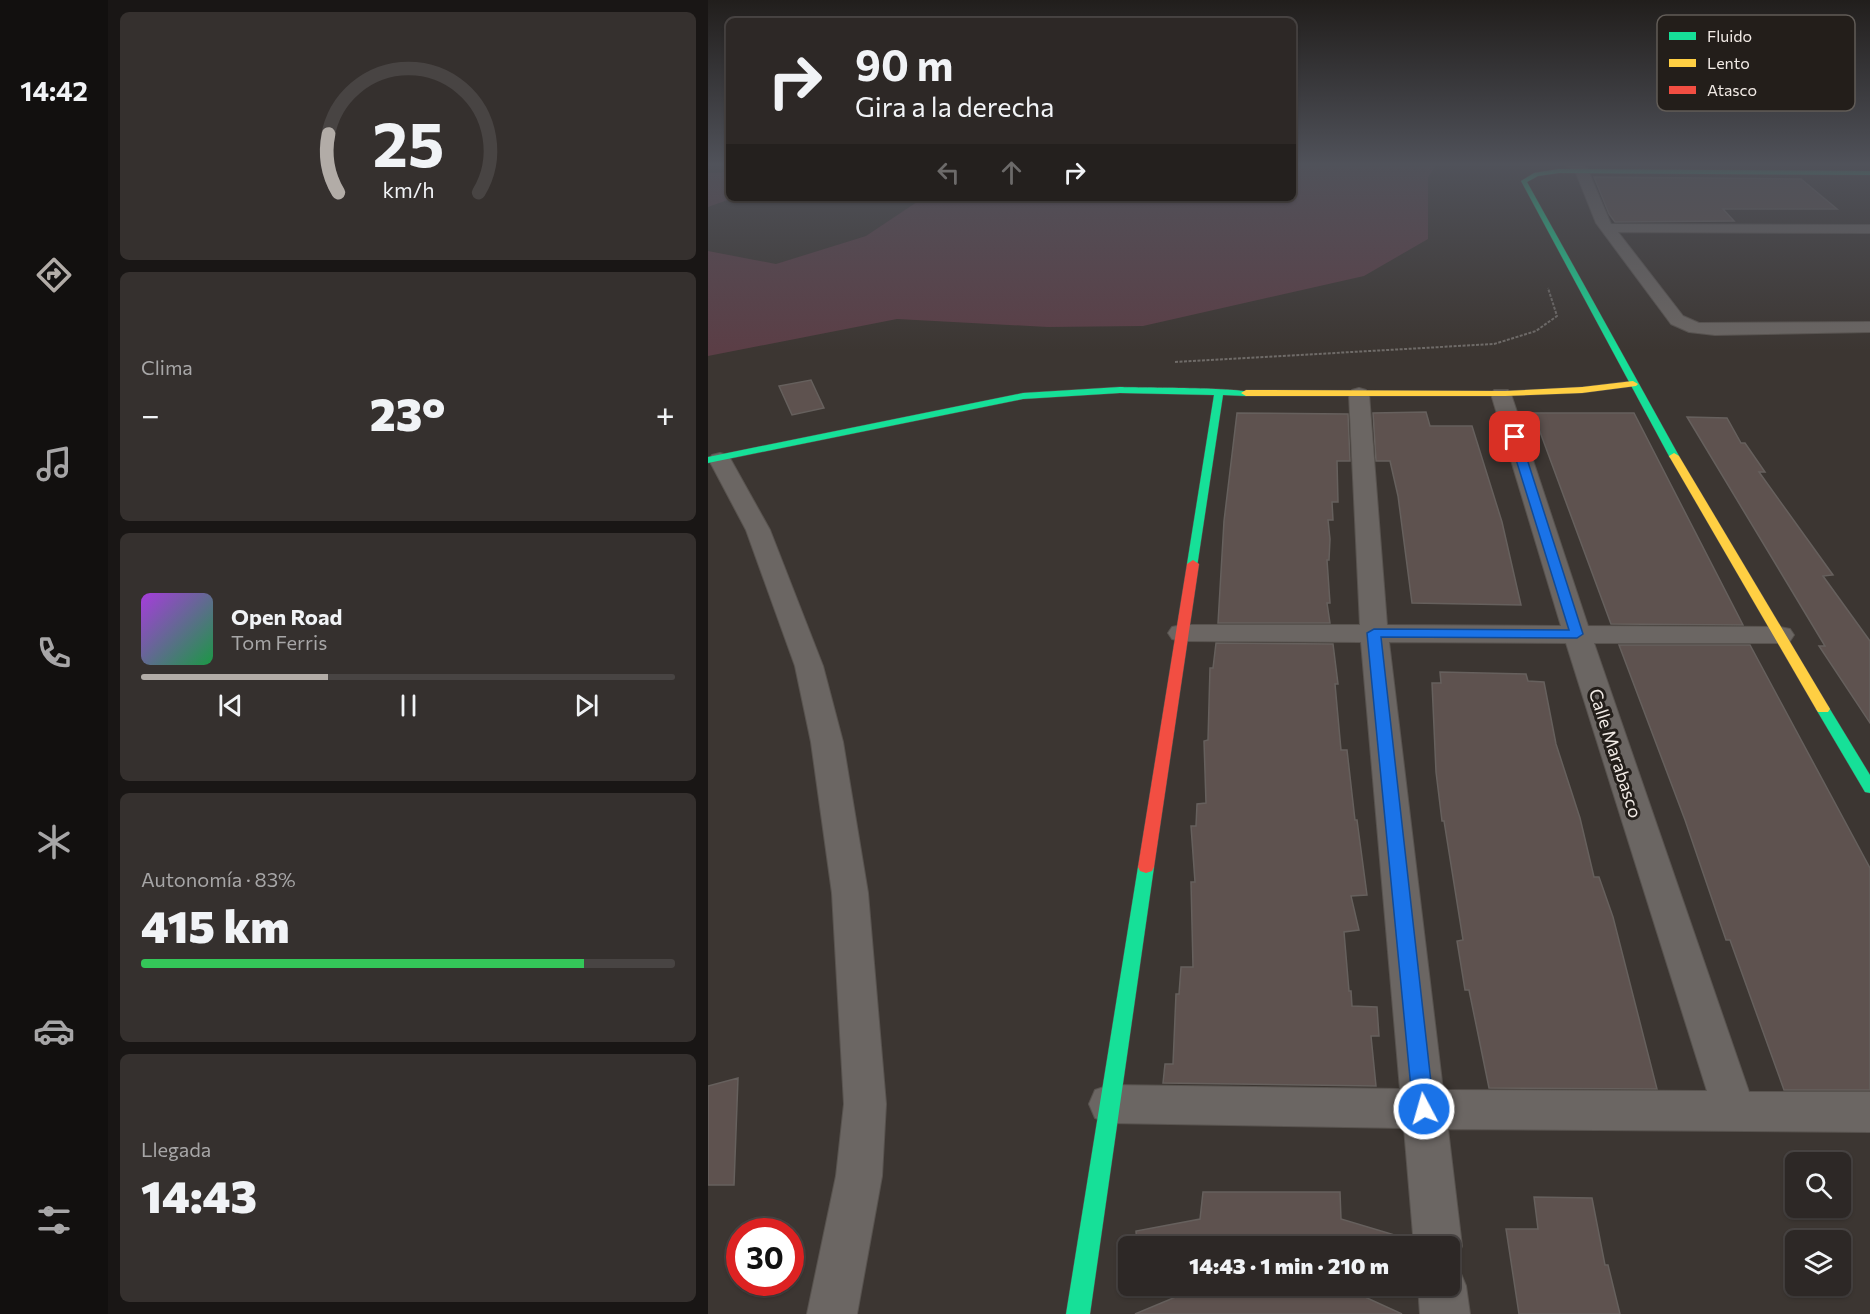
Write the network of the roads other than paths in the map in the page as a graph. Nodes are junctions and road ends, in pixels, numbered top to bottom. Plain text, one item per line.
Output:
1 (1548, 227) edge
2 (1607, 228) joint
3 (1870, 229) edge
4 (1870, 327) edge
5 (1633, 384) junction
6 (1219, 392) junction
7 (1359, 394) junction
8 (1501, 394) junction
9 (714, 460) edge
10 (1182, 633) junction
11 (1374, 633) junction
12 (1577, 634) junction
13 (1780, 635) junction
14 (1870, 788) edge
15 (1110, 1104) junction
16 (1424, 1109) junction
17 (1734, 1110) junction
18 (1870, 1112) edge
19 (1437, 1236) edge
20 (1443, 1296) edge
21 (832, 1314) edge
22 (1078, 1314) edge
23 (1445, 1314) edge

1 - 5 street
2 - 3 street
2 - 4 street
5 - 8 street
5 - 13 street
6 - 7 street
6 - 9 street
6 - 10 street
7 - 8 street
7 - 11 street
8 - 12 street, Calle Marabasco
9 - 21 street
10 - 11 street
10 - 15 street
11 - 12 street
11 - 16 street
12 - 13 street
12 - 17 street, Calle Marabasco
13 - 14 street
15 - 16 street
15 - 22 street
16 - 17 street
16 - 19 street
17 - 18 street
20 - 23 street

